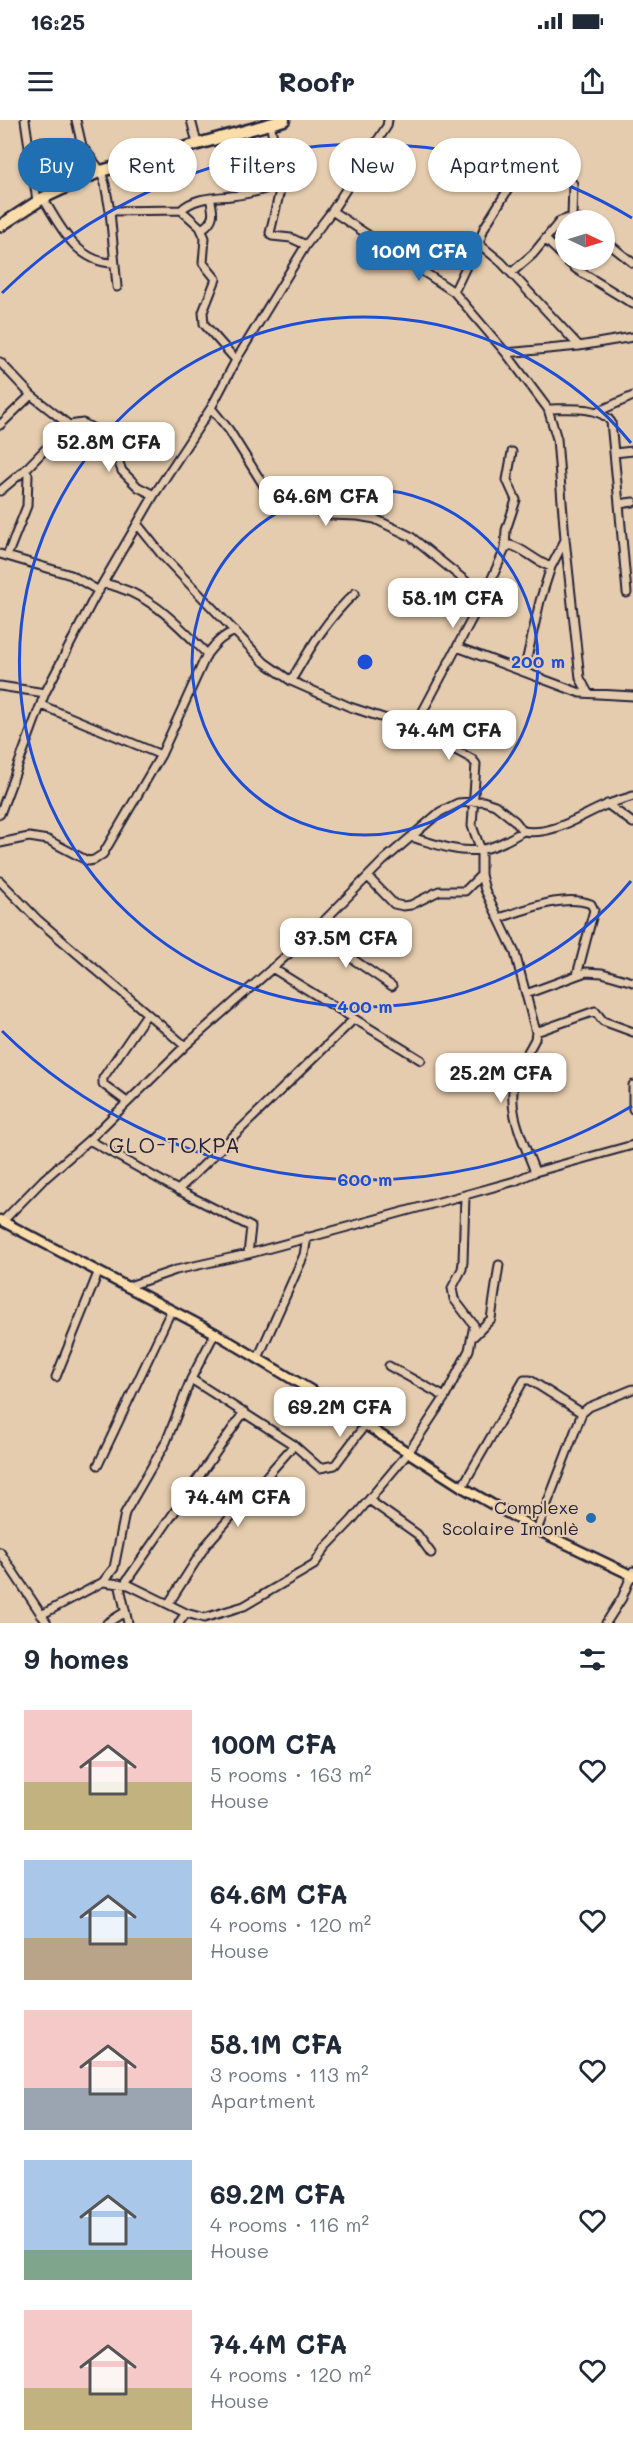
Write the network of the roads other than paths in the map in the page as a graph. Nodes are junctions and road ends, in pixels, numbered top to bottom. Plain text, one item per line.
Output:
1 (25, 120) edge
2 (76, 120) edge
3 (191, 120) edge
4 (284, 120) edge
5 (388, 120) edge
6 (270, 123) junction
7 (195, 138) edge
8 (273, 138) edge
9 (197, 143) edge
10 (108, 169) edge
11 (101, 171) junction
12 (254, 192) edge
13 (280, 192) edge
14 (210, 198) junction
15 (40, 199) junction
16 (181, 210) junction
17 (572, 210) edge
18 (110, 211) junction
19 (332, 211) junction
20 (0, 226) edge
21 (555, 227) edge
22 (202, 229) junction
23 (545, 240) junction
24 (478, 244) junction
25 (306, 245) junction
26 (555, 249) edge
27 (615, 249) edge
28 (114, 263) junction
29 (633, 263) edge
30 (578, 270) edge
31 (511, 273) junction
32 (117, 287) dead end
33 (454, 292) junction
34 (633, 304) edge
35 (633, 337) edge
36 (579, 346) junction
37 (506, 353) junction
38 (236, 360) junction
39 (0, 362) edge
40 (31, 394) junction
41 (633, 396) edge
42 (211, 408) junction
43 (548, 409) junction
44 (597, 412) junction
45 (0, 425) edge
46 (69, 425) junction
47 (633, 451) edge
48 (512, 452) dead end
49 (614, 453) junction
50 (25, 470) junction
51 (0, 491) edge
52 (154, 495) junction
53 (633, 502) edge
54 (619, 504) junction
55 (138, 525) junction
56 (565, 539) junction
57 (505, 549) junction
58 (624, 553) junction
59 (633, 553) edge
60 (4, 555) edge
61 (550, 567) junction
62 (104, 583) junction
63 (99, 591) junction
64 (355, 593) dead end
65 (627, 593) dead end
66 (484, 596) junction
67 (236, 631) junction
68 (457, 647) junction
69 (207, 654) junction
70 (524, 671) junction
71 (580, 678) junction
72 (291, 681) junction
73 (0, 686) edge
74 (571, 691) junction
75 (45, 693) junction
76 (588, 693) junction
77 (633, 696) edge
78 (41, 705) junction
79 (414, 728) junction
80 (160, 755) junction
81 (633, 796) edge
82 (474, 800) junction
83 (607, 804) junction
84 (0, 814) edge
85 (633, 823) edge
86 (522, 831) junction
87 (411, 837) junction
88 (0, 843) edge
89 (481, 850) junction
90 (481, 875) junction
91 (369, 878) junction
92 (0, 881) edge
93 (499, 918) junction
94 (313, 932) junction
95 (272, 968) junction
96 (577, 975) junction
97 (633, 982) edge
98 (392, 986) dead end
99 (526, 994) junction
100 (147, 1014) junction
101 (354, 1019) junction
102 (536, 1032) junction
103 (633, 1032) edge
104 (185, 1046) junction
105 (421, 1060) dead end
106 (633, 1085) edge
107 (127, 1102) junction
108 (633, 1109) edge
109 (89, 1140) junction
110 (633, 1145) edge
111 (535, 1172) junction
112 (178, 1190) junction
113 (465, 1195) junction
114 (1, 1220) edge
115 (307, 1237) junction
116 (248, 1254) junction
117 (499, 1265) dead end
118 (98, 1273) junction
119 (126, 1287) junction
120 (171, 1311) junction
121 (215, 1333) junction
122 (474, 1336) junction
123 (258, 1358) junction
124 (389, 1366) dead end
125 (56, 1377) dead end
126 (191, 1380) junction
127 (633, 1389) edge
128 (446, 1398) junction
129 (244, 1412) junction
130 (582, 1413) junction
131 (365, 1425) junction
132 (294, 1445) junction
133 (408, 1453) junction
134 (98, 1465) dead end
135 (462, 1487) junction
136 (369, 1500) junction
137 (537, 1530) junction
138 (431, 1553) dead end
139 (1, 1555) edge
140 (633, 1574) edge
141 (103, 1582) junction
142 (122, 1583) junction
143 (169, 1603) junction
144 (125, 1612) junction
145 (186, 1613) junction
146 (41, 1615) junction
147 (47, 1623) edge
148 (107, 1623) edge
149 (128, 1623) edge
150 (179, 1623) edge
151 (606, 1623) edge

1 - 15 street
2 - 11 street
3 - 7 street
4 - 6 highway
5 - 19 street
6 - 8 street
6 - 9 highway
10 - 11 highway
11 - 15 highway
11 - 18 street
12 - 14 street
13 - 25 street
14 - 16 street
14 - 22 street
15 - 20 highway
15 - 28 street
16 - 18 street
16 - 22 street
17 - 24 street
18 - 28 street
19 - 25 street
19 - 33 street
21 - 23 street
22 - 38 street
23 - 26 street
23 - 31 street
24 - 31 street
24 - 33 street
25 - 38 street
27 - 29 street
28 - 32 street
30 - 34 street
31 - 36 street
33 - 37 street
35 - 36 street
36 - 37 street
37 - 43 street
38 - 42 street
39 - 40 street
40 - 45 street
40 - 46 street
41 - 44 street
42 - 52 street
42 - 66 street
43 - 44 street
43 - 56 street
44 - 49 street
46 - 50 street
46 - 52 street
47 - 49 street
48 - 57 street
49 - 54 street
50 - 51 street
50 - 60 street
52 - 55 street
53 - 54 street
54 - 58 street
55 - 62 street
55 - 67 street
56 - 61 street
56 - 71 street
57 - 61 street
57 - 66 street
58 - 59 street
58 - 65 street
60 - 63 street
61 - 70 street
62 - 63 street
62 - 69 street
63 - 75 street
64 - 72 street
66 - 68 street
67 - 69 street
67 - 72 street
68 - 70 street
68 - 79 street
69 - 80 street
70 - 74 street
71 - 74 street
71 - 76 street
72 - 79 street
73 - 75 street
74 - 76 street
75 - 78 street
76 - 77 street
78 - 80 street
78 - 84 street
79 - 82 street
80 - 88 street
81 - 83 street
82 - 86 street
82 - 87 street
82 - 89 street
83 - 85 street
83 - 86 street
86 - 89 street
87 - 89 street
87 - 91 street
89 - 90 street
90 - 91 street
90 - 93 street
91 - 94 street
92 - 100 street
93 - 96 street
93 - 99 street
94 - 95 street
94 - 98 street
95 - 101 street
95 - 104 street
96 - 97 street
96 - 99 street
99 - 102 street
100 - 104 street
100 - 107 street
101 - 105 street
101 - 112 street
102 - 103 street
102 - 111 street
104 - 107 street
106 - 108 street
107 - 109 street
109 - 112 street
109 - 114 street
110 - 111 street
111 - 113 street
112 - 116 street
113 - 115 street
113 - 122 street
114 - 118 main road
115 - 116 street
115 - 123 street
116 - 119 street
117 - 122 street
118 - 119 main road
118 - 125 street
119 - 120 main road
120 - 121 main road
120 - 134 street
121 - 123 main road
121 - 126 street
122 - 128 street
123 - 131 main road
124 - 128 street
126 - 129 street
126 - 141 street
127 - 130 street
128 - 133 street
129 - 132 street
129 - 142 street
130 - 135 street
130 - 137 street
131 - 132 street
131 - 133 main road
132 - 143 street
133 - 135 main road
133 - 136 street
135 - 137 main road
136 - 138 street
136 - 145 street
137 - 140 main road
139 - 146 street
140 - 151 street
141 - 142 street
141 - 146 street
142 - 143 street
142 - 144 street
143 - 145 street
144 - 148 street
144 - 149 street
145 - 150 street
146 - 147 street

